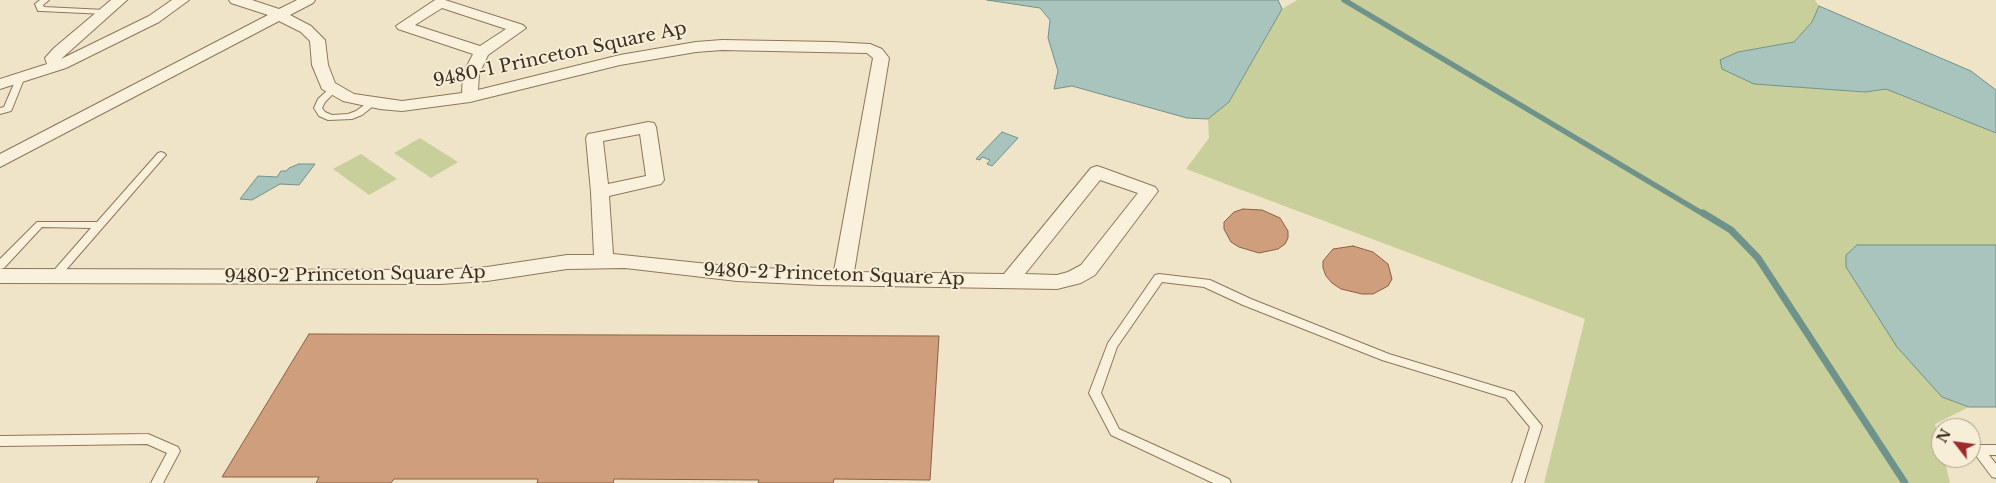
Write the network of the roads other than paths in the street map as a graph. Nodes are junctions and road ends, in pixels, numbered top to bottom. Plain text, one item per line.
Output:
1 (45, 0) edge
2 (120, 0) edge
3 (182, 0) edge
4 (236, 0) edge
5 (308, 0) edge
6 (105, 12) junction
7 (280, 15) junction
8 (482, 52) junction
9 (60, 66) junction
10 (20, 79) junction
11 (0, 84) edge
12 (334, 89) junction
13 (470, 96) junction
14 (373, 104) junction
15 (0, 111) edge
16 (161, 155) dead end
17 (0, 161) edge
18 (600, 192) junction
19 (99, 224) junction
20 (604, 261) junction
21 (0, 264) edge
22 (0, 276) edge
23 (54, 276) junction
24 (843, 277) junction
25 (1008, 281) junction
26 (0, 441) edge
27 (1996, 450) edge
28 (1996, 473) edge
29 (157, 483) edge
30 (1225, 483) edge
31 (1518, 483) edge

1 - 6 lane
2 - 6 street
3 - 9 street
4 - 7 street
5 - 7 street
6 - 9 street
7 - 12 street
7 - 17 street
8 - 8 street
8 - 13 street
9 - 10 street
10 - 11 street
10 - 15 lane
12 - 14 street, 9480-1 Princeton Square Ap
12 - 14 lane
13 - 14 street, 9480-1 Princeton Square Ap
13 - 24 street, 9480-1 Princeton Square Ap
16 - 19 lane
18 - 18 street
18 - 20 street
19 - 21 lane
19 - 23 lane
20 - 23 street, 9480-2 Princeton Square Ap
20 - 24 street, 9480-2 Princeton Square Ap
22 - 23 street, 9480-2 Princeton Square Ap
24 - 25 street, 9480-2 Princeton Square Ap
25 - 25 street, 9480-2 Princeton Square Ap
26 - 29 lane
27 - 28 lane
30 - 31 lane

